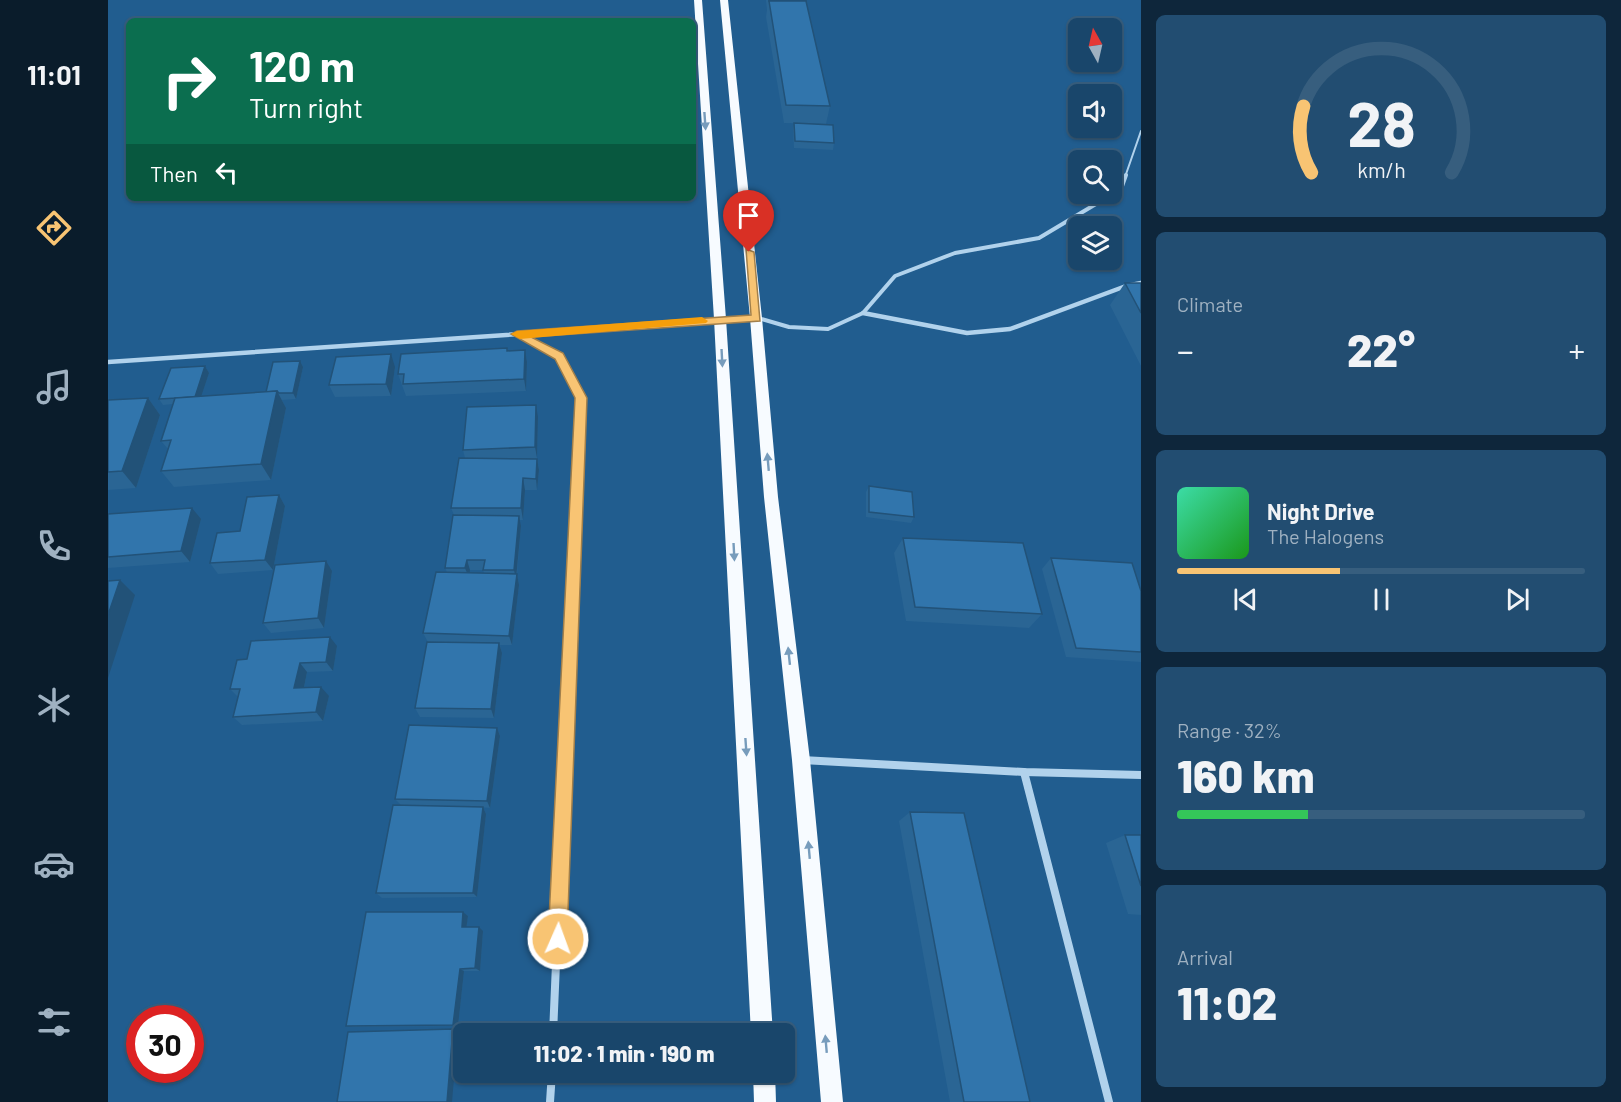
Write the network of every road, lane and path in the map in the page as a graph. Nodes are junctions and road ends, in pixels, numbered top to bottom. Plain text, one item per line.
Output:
1 (698, 0) edge
2 (724, 0) edge
3 (1141, 131) edge
4 (1141, 283) edge
5 (863, 313) junction
6 (756, 318) junction
7 (720, 319) junction
8 (517, 334) junction
9 (108, 362) edge
10 (801, 760) junction
11 (1024, 772) junction
12 (1141, 775) edge
13 (554, 1023) edge
14 (761, 1023) edge
15 (551, 1083) edge
16 (764, 1083) edge
17 (550, 1102) edge
18 (765, 1102) edge
19 (832, 1102) edge
20 (1109, 1102) edge

1 -> 7 main road
2 - 6 main road
3 - 5 lane
4 - 5 street
5 - 6 lane
6 - 7 street
10 -> 6 main road
7 - 8 street
7 -> 14 main road
8 - 9 street
8 - 13 street
10 - 11 street
19 -> 10 main road
11 - 12 street
11 - 20 street
15 - 17 street
16 - 18 main road

